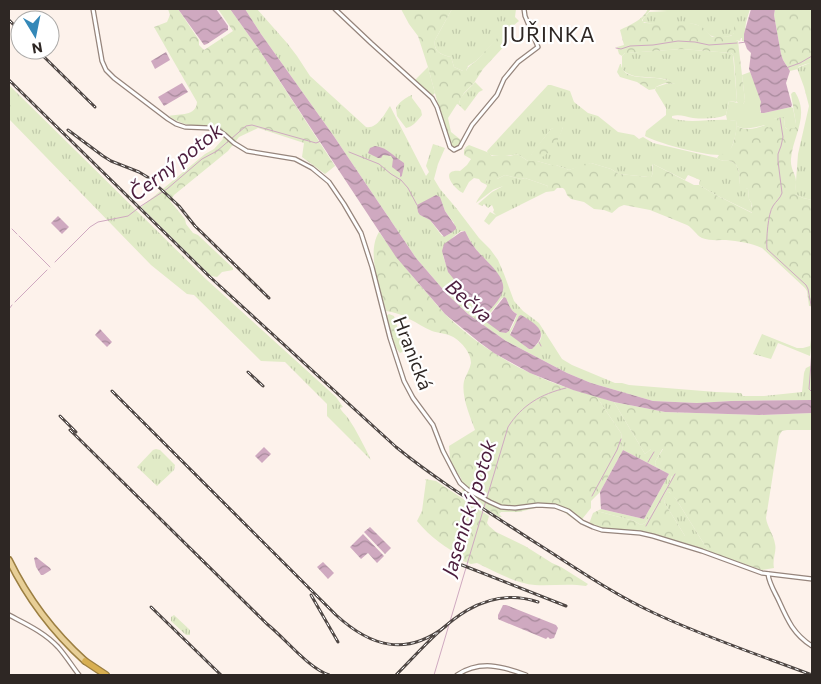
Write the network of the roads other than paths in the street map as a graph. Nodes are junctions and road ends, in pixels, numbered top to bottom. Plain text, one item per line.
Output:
1 (93, 9) edge
2 (335, 9) edge
3 (524, 9) edge
4 (9, 560) edge
5 (768, 574) junction
6 (812, 579) edge
7 (9, 615) edge
8 (812, 646) edge
9 (85, 660) junction
10 (79, 675) edge
11 (100, 675) edge
12 (106, 675) edge
13 (457, 675) edge
14 (526, 675) edge

1 - 5 street, Hranická
2 - 3 street
4 - 9 main road
5 - 6 street, Hranická
5 - 8 street
7 - 10 street
9 - 11 highway
9 - 12 highway
13 - 14 street

